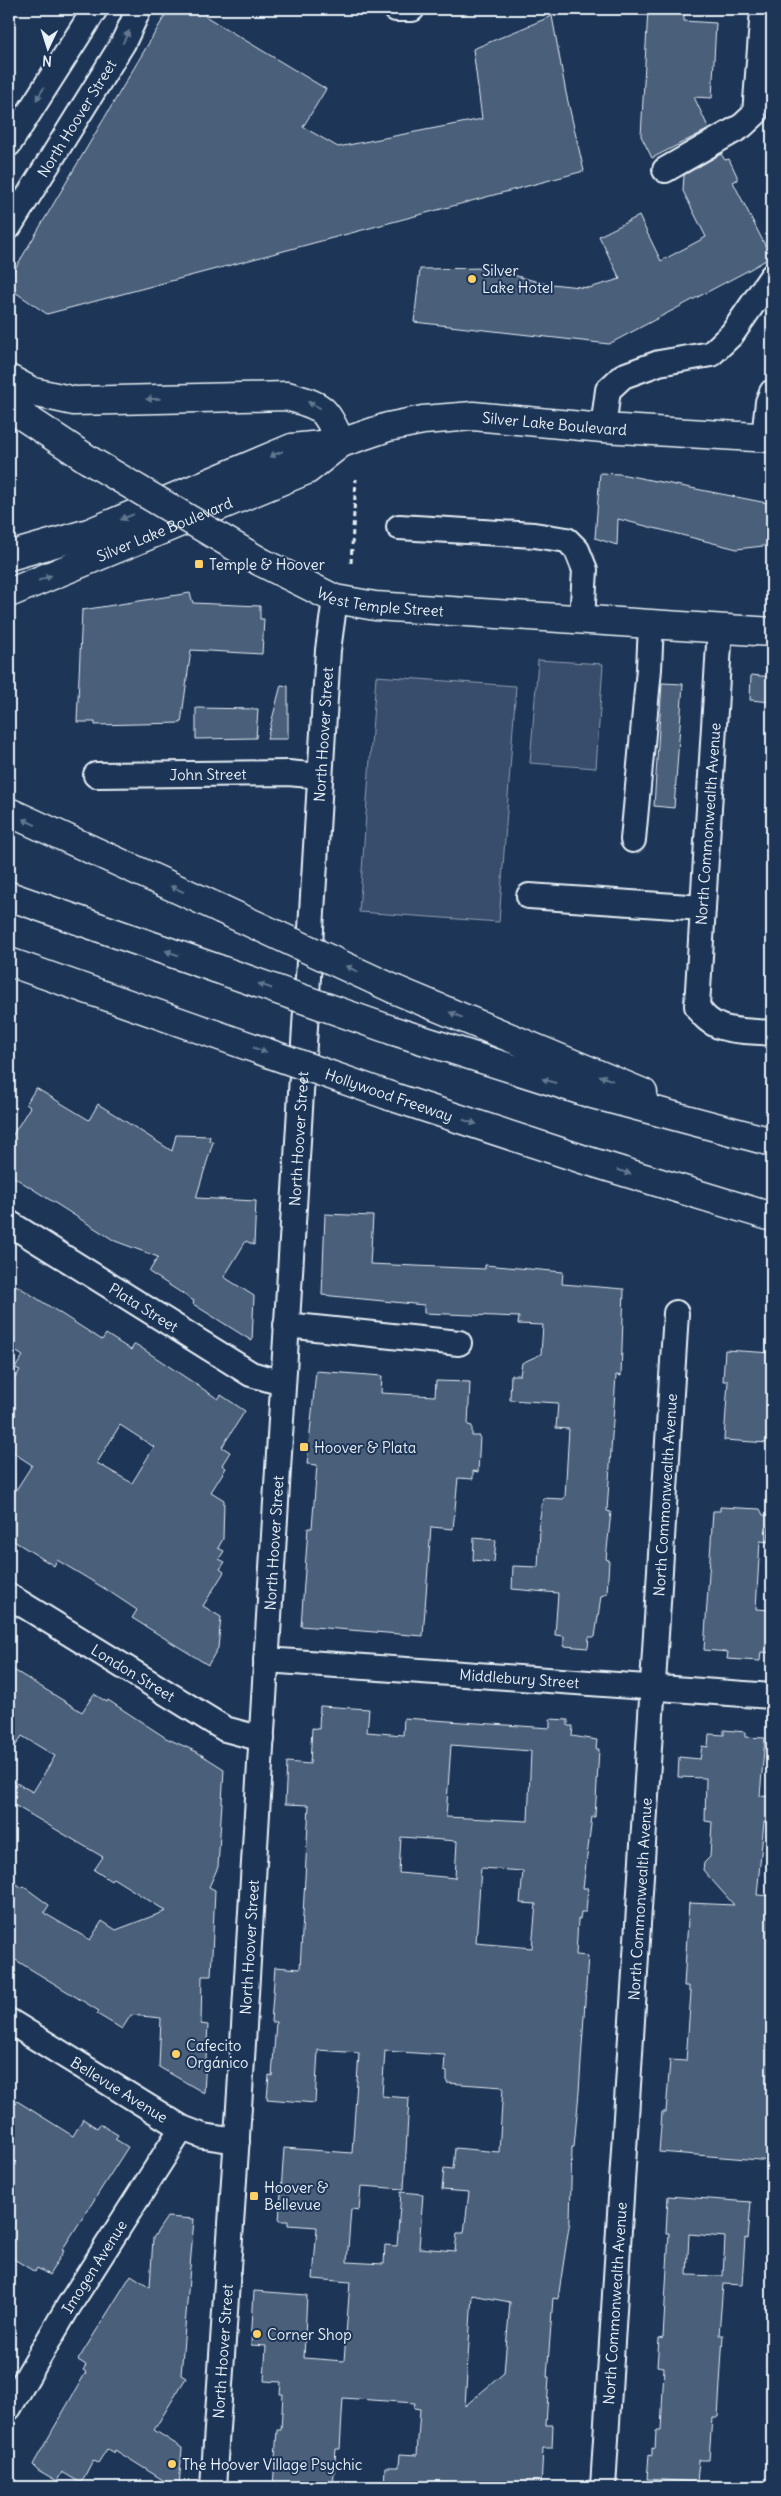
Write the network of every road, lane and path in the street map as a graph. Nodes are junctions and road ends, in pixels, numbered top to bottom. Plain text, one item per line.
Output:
1 (94, 9) edge
2 (139, 9) edge
3 (396, 9) edge
4 (412, 9) edge
5 (763, 9) edge
6 (9, 144) edge
7 (665, 170) dead end
8 (9, 227) edge
9 (772, 276) edge
10 (9, 379) edge
11 (772, 392) edge
12 (9, 407) edge
13 (603, 428) junction
14 (768, 437) edge
15 (341, 443) junction
16 (356, 479) dead end
17 (398, 526) dead end
18 (9, 556) edge
19 (351, 563) dead end
20 (9, 593) edge
21 (335, 599) junction
22 (582, 619) junction
23 (651, 624) junction
24 (720, 628) junction
25 (772, 632) edge
26 (96, 775) dead end
27 (320, 776) junction
28 (9, 812) edge
29 (633, 840) dead end
30 (9, 896) edge
31 (529, 896) dead end
32 (703, 908) junction
33 (9, 962) edge
34 (9, 980) edge
35 (772, 1033) edge
36 (214, 1034) junction
37 (760, 1139) edge
38 (772, 1217) edge
39 (9, 1223) edge
40 (676, 1312) dead end
41 (286, 1325) junction
42 (459, 1343) dead end
43 (282, 1383) junction
44 (9, 1596) edge
45 (266, 1660) junction
46 (654, 1688) junction
47 (772, 1696) edge
48 (262, 1739) junction
49 (9, 2021) edge
50 (182, 2128) junction
51 (237, 2141) junction
52 (9, 2408) edge
53 (213, 2487) edge
54 (604, 2487) edge

1 -> 6 street
8 -> 2 street, North Hoover Street
3 - 4 street
5 - 7 street
9 - 13 street
15 -> 10 main road
11 - 14 street
12 - 21 main road, West Temple Street, bridge
13 - 14 main road, Silver Lake Boulevard
13 - 15 main road, Silver Lake Boulevard
15 -> 18 main road, Silver Lake Boulevard
20 -> 15 main road, Silver Lake Boulevard
16 - 19 path
17 - 22 street
21 - 22 main road, West Temple Street
21 - 27 street, North Hoover Street
22 - 23 main road, West Temple Street
23 - 24 main road, West Temple Street
23 - 29 street
24 - 25 main road, West Temple Street
24 - 32 street, North Commonwealth Avenue
26 - 27 street, John Street
27 - 41 street, North Hoover Street
37 -> 28 main road, bridge
37 -> 30 main road, bridge
31 - 32 street
32 - 35 street, North Commonwealth Avenue
33 - 36 main road, Hollywood Freeway
34 - 36 main road
36 -> 38 main road, Hollywood Freeway, bridge
39 - 43 street, Plata Street
40 - 46 street, North Commonwealth Avenue
41 - 42 street
41 - 43 street, North Hoover Street
43 - 45 street, North Hoover Street
44 - 48 street, London Street
45 - 46 street, Middlebury Street
45 - 48 street, North Hoover Street
46 - 47 street, Middlebury Street
46 - 54 street, North Commonwealth Avenue
48 - 51 street, North Hoover Street
49 - 50 street, Bellevue Avenue
50 - 51 street, Bellevue Avenue
50 - 52 street, Imogen Avenue
51 - 53 street, North Hoover Street

